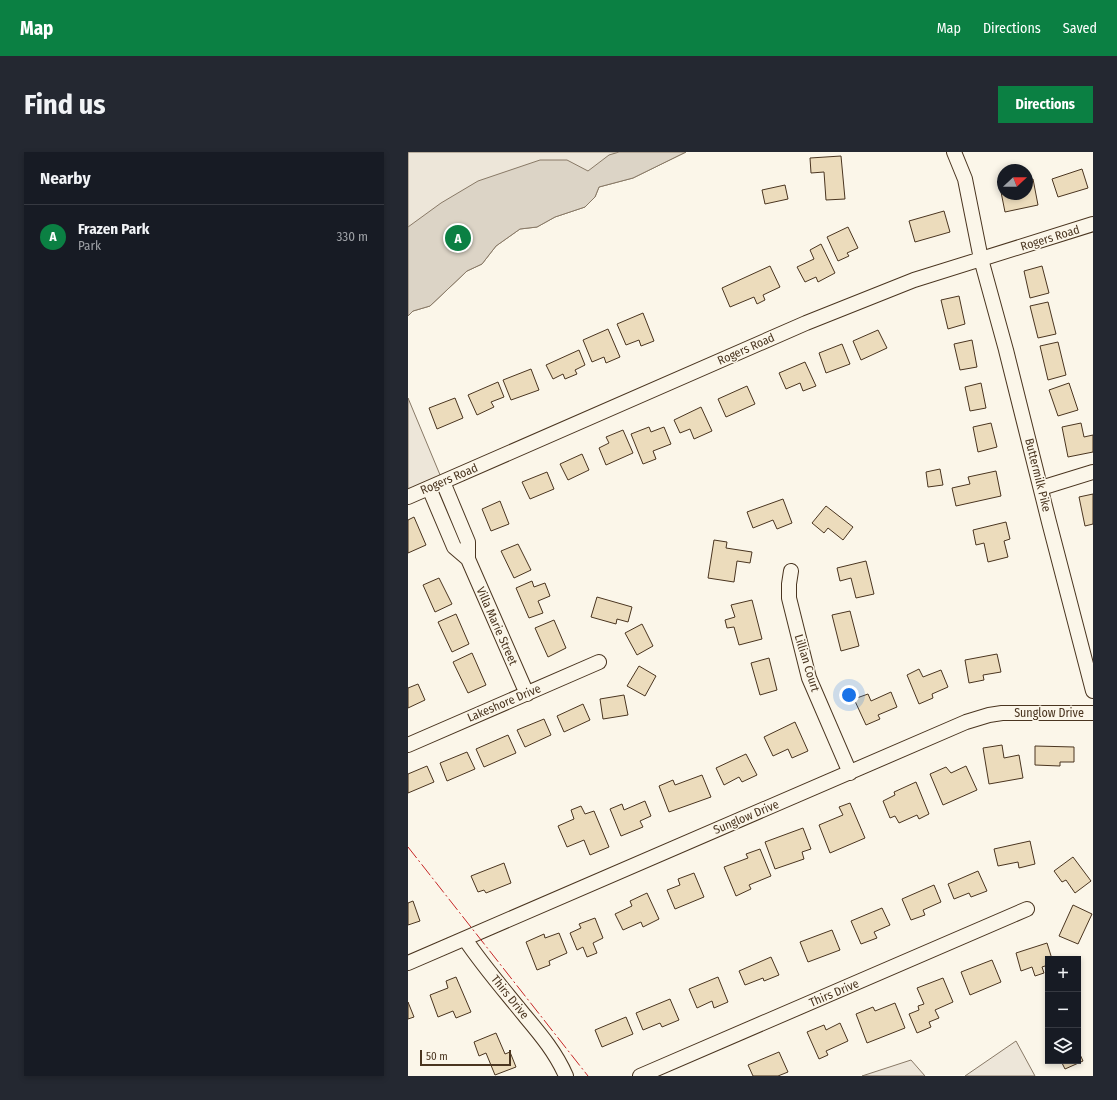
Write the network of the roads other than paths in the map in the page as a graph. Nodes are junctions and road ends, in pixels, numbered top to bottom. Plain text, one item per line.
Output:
1 (954, 152) edge
2 (1093, 224) edge
3 (981, 259) junction
4 (1093, 472) edge
5 (443, 482) junction
6 (429, 488) junction
7 (1041, 488) junction
8 (408, 497) edge
9 (468, 559) junction
10 (791, 571) dead end
11 (599, 662) dead end
12 (1093, 691) edge
13 (527, 694) junction
14 (1093, 713) edge
15 (408, 744) edge
16 (850, 773) junction
17 (1027, 909) dead end
18 (465, 938) junction
19 (408, 963) edge
20 (566, 1076) edge
21 (640, 1076) edge

1 - 3 street, Buttermilk Pike
2 - 3 street, Rogers Road
3 - 5 street, Rogers Road
3 - 7 street, Buttermilk Pike
4 - 7 street
5 - 6 street, Rogers Road
5 - 9 street, Villa Marie Street
6 - 8 street, Rogers Road
6 - 9 street, Villa Marie Street
7 - 12 street, Buttermilk Pike
9 - 13 street, Villa Marie Street
10 - 16 street, Lillian Court
11 - 13 street, Lakeshore Drive
13 - 15 street, Lakeshore Drive
14 - 16 street, Sunglow Drive
16 - 18 street, Sunglow Drive
17 - 21 street, Thirs Drive
18 - 19 street, Sunglow Drive
18 - 20 street, Thirs Drive

